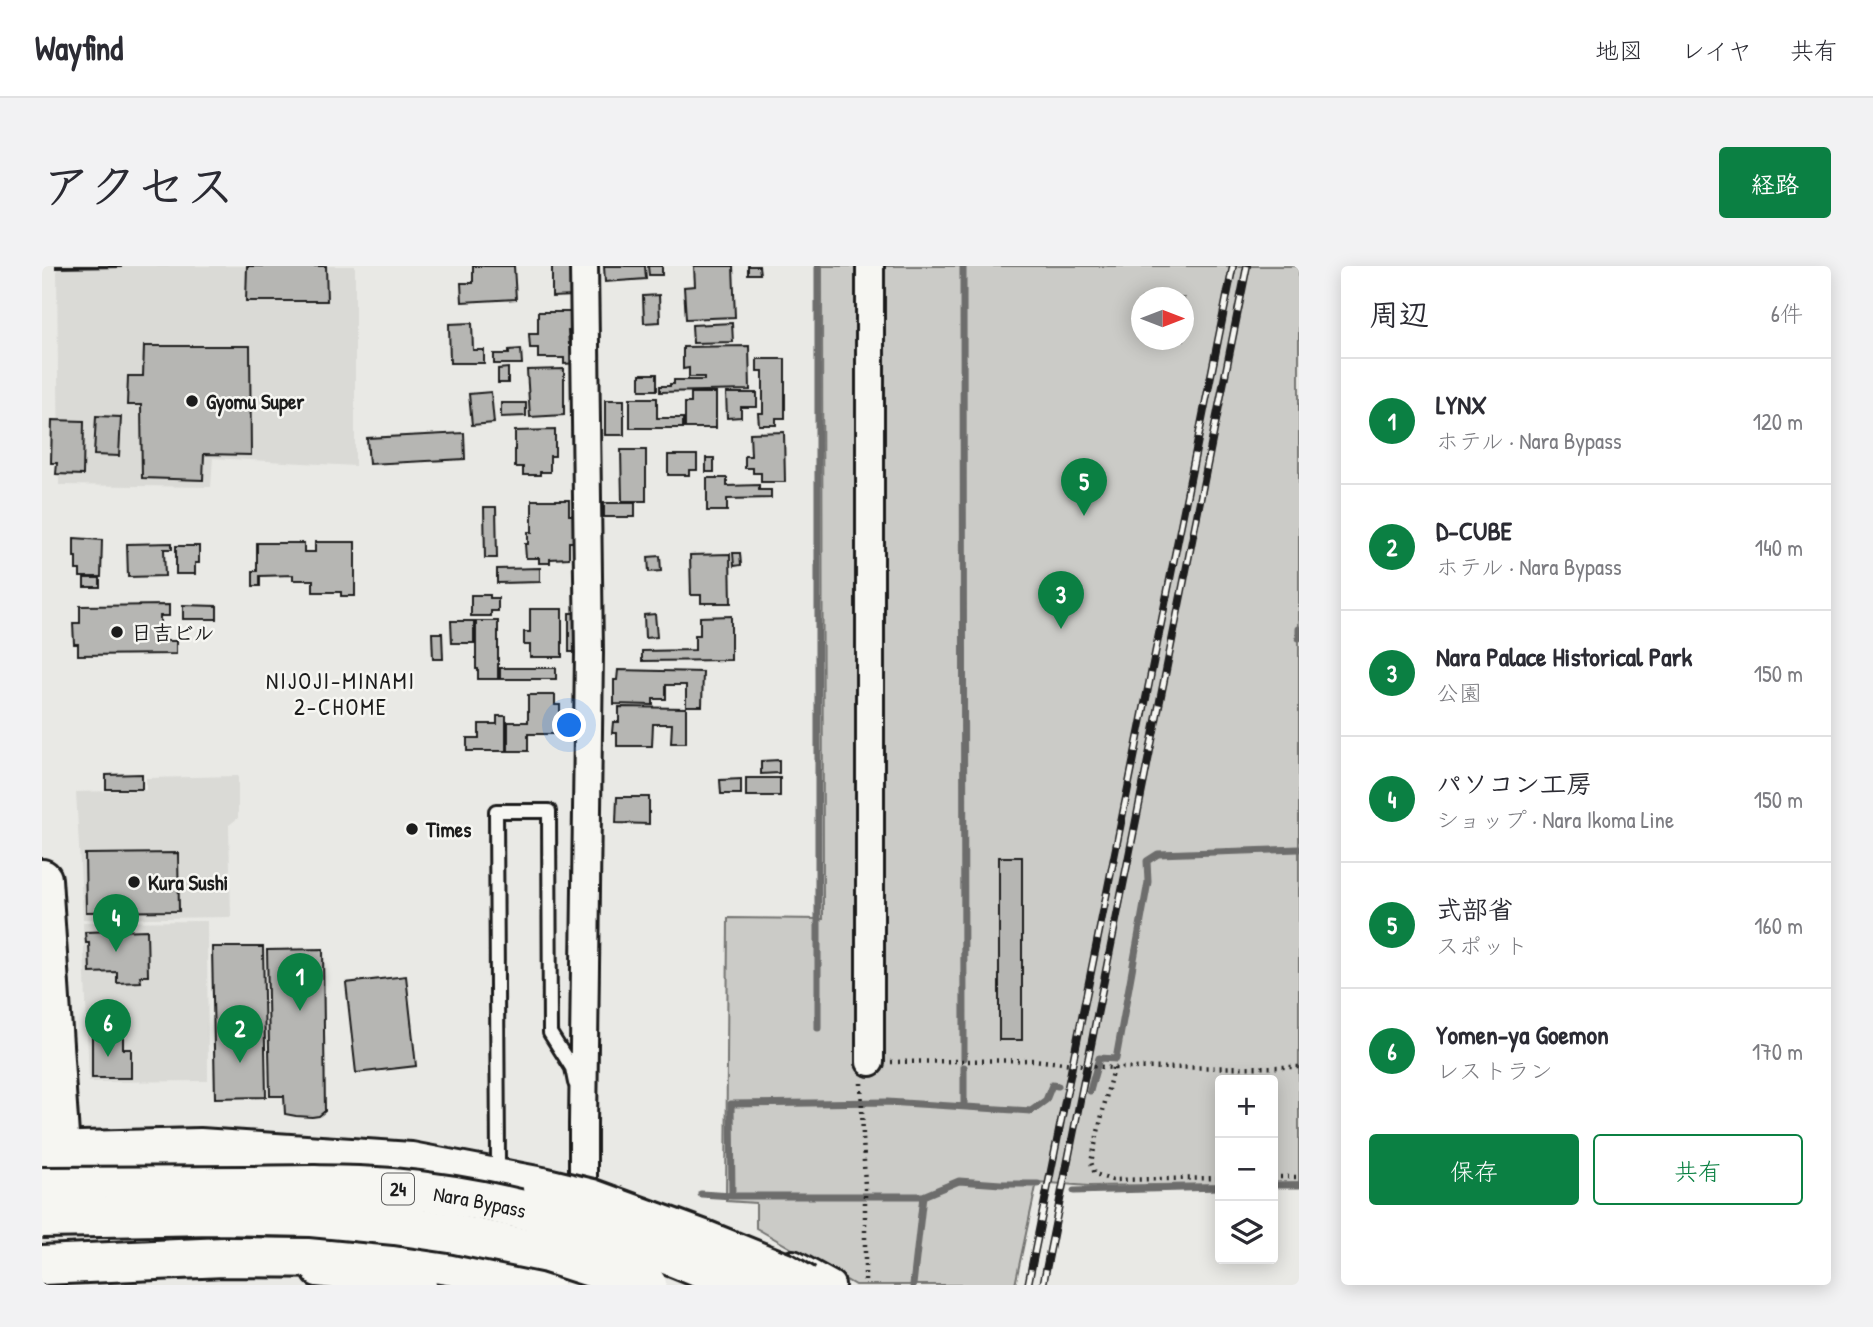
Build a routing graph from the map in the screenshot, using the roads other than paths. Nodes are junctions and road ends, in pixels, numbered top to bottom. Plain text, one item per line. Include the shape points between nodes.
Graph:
1 (584, 266) edge
2 (870, 266) edge
3 (42, 879) edge
4 (870, 1062) road end
5 (583, 1124) junction
6 (200, 1148) junction
7 (51, 1152) edge
8 (498, 1160) junction
9 (583, 1179) junction
10 (42, 1187) edge
11 (42, 1218) edge
12 (224, 1257) junction
13 (55, 1271) edge
14 (423, 1285) edge
15 (545, 1285) edge
16 (577, 1285) edge
17 (647, 1285) edge
18 (738, 1285) edge
19 (805, 1285) edge
20 (831, 1285) edge

1 - 5 street via 589,653
2 - 4 street
3 - 7 main road
5 - 8 lane via 572,1068 550,1033 549,811 496,811
5 - 9 street
6 - 7 main road
6 - 8 street via 254,1139 379,1143
6 - 19 main road, 24, bridge via 411,1162 542,1187 592,1199 692,1236
7 - 13 main road
8 - 9 street
9 - 16 street
9 - 20 street via 751,1242
10 - 18 main road, Nara Bypass / 24, bridge via 323,1185 405,1190 482,1201 624,1238
11 - 17 main road, Nara Bypass / 24, bridge via 216,1215 395,1225 547,1253
12 - 13 main road
12 - 14 street via 255,1266
12 - 15 main road via 429,1262

